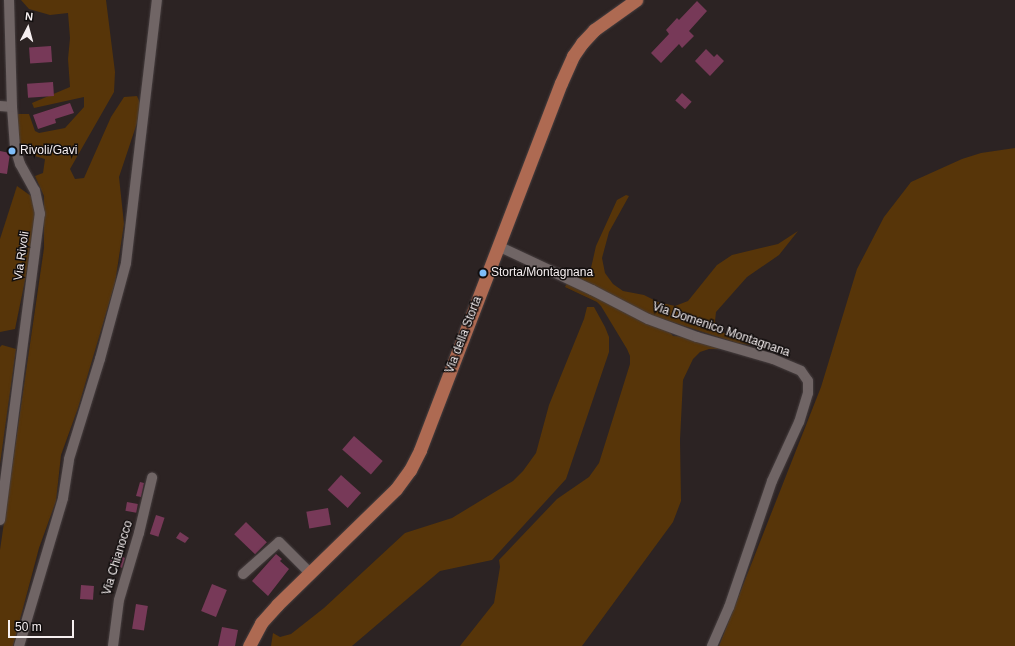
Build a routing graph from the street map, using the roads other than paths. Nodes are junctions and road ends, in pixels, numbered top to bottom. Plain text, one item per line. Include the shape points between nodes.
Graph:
1 (9, 0) edge
2 (157, 0) edge
3 (636, 0) edge
4 (0, 106) edge
5 (12, 107) junction
6 (498, 246) junction
7 (152, 478) dead end
8 (0, 520) edge
9 (310, 573) junction
10 (243, 574) dead end
11 (19, 646) edge
12 (113, 646) edge
13 (249, 646) edge
14 (712, 646) edge

1 - 5 street, Via Rivoli
2 - 11 street via 126,263 69,459 63,498
3 - 6 main road, Via della Storta via 594,30 573,56
4 - 5 street
5 - 8 street, Via Rivoli via 18,157 35,191 40,214
6 - 9 main road, Via della Storta via 410,470 396,489
6 - 14 street, Via Domenico Montagnana via 648,319 697,337 773,359 801,371 808,381 808,393 799,422 772,481 729,607
7 - 12 street, Via Chianocco via 140,533 118,600
9 - 10 street via 279,542
9 - 13 main road, Via della Storta via 261,623

